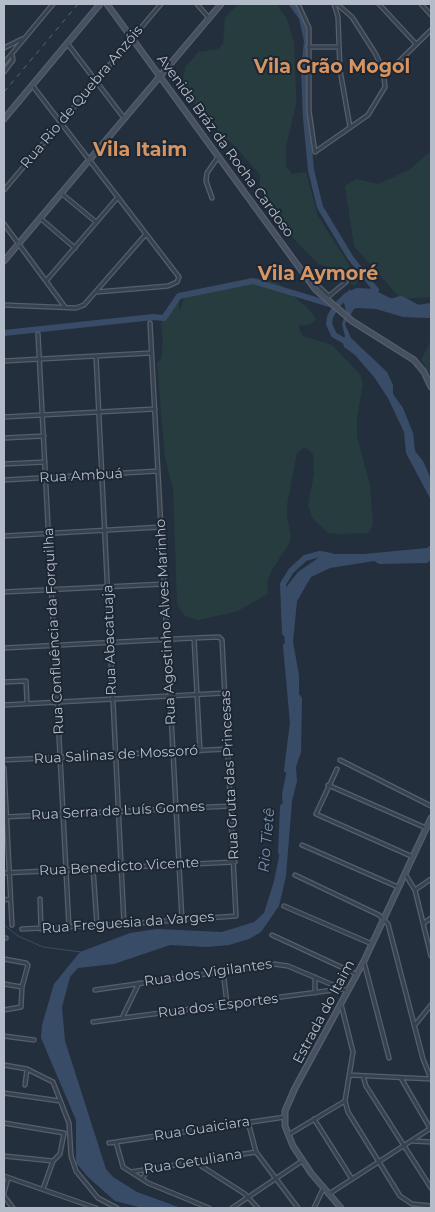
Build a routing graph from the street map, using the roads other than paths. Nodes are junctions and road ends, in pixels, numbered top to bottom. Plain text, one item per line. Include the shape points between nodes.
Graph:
1 (53, 4) edge
2 (100, 4) edge
3 (107, 4) edge
4 (161, 4) edge
5 (197, 4) edge
6 (221, 4) edge
7 (298, 4) edge
8 (335, 4) edge
9 (379, 4) edge
10 (422, 4) edge
11 (341, 7) junction
12 (336, 10) junction
13 (431, 14) edge
14 (208, 18) junction
15 (431, 30) edge
16 (24, 38) junction
17 (132, 38) junction
18 (67, 42) junction
19 (416, 44) junction
20 (308, 46) junction
21 (339, 47) junction
22 (4, 48) edge
23 (12, 53) junction
24 (5, 61) edge
25 (4, 72) edge
26 (160, 76) junction
27 (384, 76) junction
28 (96, 80) junction
29 (32, 85) junction
30 (124, 118) junction
31 (4, 119) edge
32 (61, 122) junction
33 (350, 127) junction
34 (218, 156) junction
35 (89, 159) junction
36 (4, 190) edge
37 (61, 193) junction
38 (118, 197) junction
39 (212, 198) dead end
40 (40, 218) junction
41 (96, 222) junction
42 (4, 224) edge
43 (146, 234) junction
44 (18, 244) junction
45 (75, 248) junction
46 (4, 261) edge
47 (306, 275) junction
48 (46, 281) junction
49 (346, 282) dead end
50 (97, 292) junction
51 (4, 305) edge
52 (65, 307) junction
53 (150, 323) dead end
54 (38, 334) dead end
55 (151, 353) junction
56 (96, 356) junction
57 (39, 359) junction
58 (4, 361) edge
59 (431, 387) edge
60 (154, 409) junction
61 (98, 412) junction
62 (42, 415) junction
63 (4, 417) edge
64 (44, 436) junction
65 (4, 438) edge
66 (45, 462) junction
67 (4, 464) edge
68 (158, 471) junction
69 (102, 474) junction
70 (46, 478) junction
71 (4, 480) edge
72 (161, 527) junction
73 (105, 531) junction
74 (49, 534) junction
75 (4, 536) edge
76 (164, 584) junction
77 (108, 586) junction
78 (52, 590) junction
79 (4, 592) edge
80 (194, 638) junction
81 (167, 640) junction
82 (111, 643) junction
83 (55, 646) junction
84 (4, 648) edge
85 (4, 682) edge
86 (225, 693) junction
87 (197, 694) junction
88 (170, 696) junction
89 (112, 699) junction
90 (58, 702) junction
91 (27, 704) junction
92 (4, 705) edge
93 (228, 749) junction
94 (200, 751) junction
95 (172, 752) junction
96 (116, 755) junction
97 (60, 758) junction
98 (4, 760) edge
99 (340, 760) dead end
100 (4, 768) edge
101 (337, 770) dead end
102 (4, 780) edge
103 (328, 785) junction
104 (232, 806) junction
105 (431, 806) edge
106 (175, 808) junction
107 (120, 811) junction
108 (62, 814) junction
109 (5, 817) edge
110 (431, 818) edge
111 (426, 828) junction
112 (302, 845) dead end
113 (412, 857) junction
114 (235, 862) junction
115 (178, 864) junction
116 (121, 866) junction
117 (93, 868) junction
118 (65, 869) junction
119 (4, 873) edge
120 (9, 873) junction
121 (405, 874) junction
122 (295, 875) dead end
123 (431, 879) edge
124 (398, 887) junction
125 (415, 890) junction
126 (40, 899) dead end
127 (4, 900) edge
128 (10, 900) junction
129 (284, 906) dead end
130 (236, 915) joint
131 (431, 918) edge
132 (384, 919) junction
133 (182, 920) junction
134 (424, 923) junction
135 (124, 924) junction
136 (12, 925) dead end
137 (97, 926) junction
138 (69, 928) junction
139 (22, 929) dead end
140 (41, 930) junction
141 (272, 935) dead end
142 (372, 944) junction
143 (431, 956) edge
144 (4, 959) edge
145 (364, 961) junction
146 (223, 970) junction
147 (356, 974) junction
148 (315, 977) junction
149 (140, 983) junction
150 (4, 984) edge
151 (22, 987) junction
152 (94, 990) dead end
153 (345, 990) junction
154 (314, 993) junction
155 (227, 1004) junction
156 (341, 1004) junction
157 (431, 1005) edge
158 (4, 1010) edge
159 (121, 1018) junction
160 (93, 1022) dead end
161 (415, 1026) junction
162 (4, 1036) edge
163 (34, 1040) dead end
164 (389, 1058) dead end
165 (4, 1065) edge
166 (27, 1069) junction
167 (350, 1075) junction
168 (363, 1076) junction
169 (400, 1078) junction
170 (431, 1079) edge
171 (25, 1084) dead end
172 (4, 1092) edge
173 (60, 1101) junction
174 (345, 1101) junction
175 (284, 1117) junction
176 (314, 1119) junction
177 (248, 1122) junction
178 (4, 1123) edge
179 (431, 1128) edge
180 (288, 1135) junction
181 (411, 1141) junction
182 (118, 1142) junction
183 (431, 1142) edge
184 (109, 1143) dead end
185 (404, 1145) junction
186 (256, 1152) junction
187 (4, 1156) edge
188 (208, 1160) junction
189 (53, 1161) junction
190 (302, 1161) junction
191 (194, 1162) junction
192 (378, 1162) junction
193 (205, 1168) junction
194 (148, 1169) junction
195 (131, 1172) junction
196 (6, 1177) edge
197 (352, 1178) junction
198 (142, 1179) junction
199 (275, 1179) junction
200 (431, 1188) edge
201 (43, 1189) junction
202 (323, 1189) junction
203 (4, 1194) edge
204 (328, 1195) junction
205 (249, 1197) junction
206 (84, 1206) edge
207 (431, 1206) edge
208 (424, 1207) edge
209 (12, 1208) edge
210 (96, 1208) edge
211 (117, 1208) edge
212 (209, 1208) edge
213 (232, 1208) edge
214 (258, 1208) edge
215 (298, 1208) edge
216 (314, 1208) edge
217 (341, 1208) edge

1 - 16 street
2 - 18 street
3 - 17 street, Avenida Bráz da Rocha Cardoso
4 - 17 street, Rua Rio de Quebra Anzóis
5 - 14 street
6 - 14 street
7 - 20 street via 307,21
8 - 11 street
8 - 12 street
9 - 19 street
10 - 13 street
11 - 12 street
11 - 27 street via 352,17 371,46 382,65
12 - 21 street
14 - 26 street
15 - 19 street
16 - 22 street
16 - 23 street
17 - 26 street, Avenida Bráz da Rocha Cardoso
17 - 28 street, Rua Rio de Quebra Anzóis
18 - 28 street
18 - 29 street
19 - 27 street
20 - 21 street
20 - 33 street via 309,111 315,152
21 - 33 street
23 - 24 street
23 - 25 street via 13,60
26 - 30 street
26 - 34 street, Avenida Bráz da Rocha Cardoso
27 - 33 street via 384,90 370,113
28 - 30 street
28 - 32 street, Rua Rio de Quebra Anzóis
29 - 31 street
29 - 32 street
30 - 35 street
32 - 35 street
32 - 36 street, Rua Rio de Quebra Anzóis
34 - 39 street via 207,173 206,181
34 - 47 street, Avenida Bráz da Rocha Cardoso
35 - 37 street
35 - 38 street
37 - 40 street
37 - 41 street
38 - 41 street
38 - 43 street
40 - 44 street
40 - 45 street
41 - 45 street
42 - 44 street
43 - 50 street
43 - 50 street via 179,279 168,286
44 - 46 street
44 - 48 street
45 - 48 street
47 - 49 street via 329,296
47 - 59 street, Avenida Bráz da Rocha Cardoso via 327,301 352,321 414,360
48 - 52 street
50 - 52 street via 84,306
51 - 52 street
53 - 55 street, Rua Agostinho Alves Marinho
54 - 57 street, Rua Confluência da Forquilha
55 - 56 street
55 - 60 street, Rua Agostinho Alves Marinho
56 - 57 street
56 - 61 street, Rua Abacatuaja
57 - 58 street
57 - 62 street, Rua Confluência da Forquilha
60 - 61 street
60 - 68 street, Rua Agostinho Alves Marinho
61 - 62 street
61 - 69 street, Rua Abacatuaja
62 - 63 street
62 - 64 street, Rua Confluência da Forquilha
64 - 65 street
64 - 66 street, Rua Confluência da Forquilha
66 - 67 street
66 - 70 street, Rua Confluência da Forquilha
68 - 69 street, Rua Ambuá
68 - 72 street, Rua Agostinho Alves Marinho
69 - 70 street, Rua Ambuá
69 - 73 street, Rua Abacatuaja
70 - 71 street, Rua Ambuá
70 - 74 street, Rua Confluência da Forquilha
72 - 73 street
72 - 76 street, Rua Agostinho Alves Marinho
73 - 74 street
73 - 77 street, Rua Abacatuaja
74 - 75 street
74 - 78 street, Rua Confluência da Forquilha
76 - 77 street
76 - 81 street, Rua Agostinho Alves Marinho
77 - 78 street
77 - 82 street, Rua Abacatuaja
78 - 79 street
78 - 83 street, Rua Confluência da Forquilha
80 - 81 street
80 - 86 street, Rua Gruta das Princesas via 219,637 222,640
80 - 87 street
81 - 82 street
81 - 88 street, Rua Agostinho Alves Marinho
82 - 83 street
82 - 89 street, Rua Abacatuaja
83 - 84 street
83 - 90 street, Rua Confluência da Forquilha
85 - 91 street via 26,681
86 - 87 street
86 - 93 street, Rua Gruta das Princesas
87 - 88 street
87 - 94 street
88 - 89 street
88 - 95 street, Rua Agostinho Alves Marinho
89 - 90 street
89 - 96 street, Rua Abacatuaja
90 - 91 street
90 - 97 street, Rua Confluência da Forquilha
91 - 92 street
93 - 94 street, Rua Salinas de Mossoró
93 - 104 street, Rua Gruta das Princesas
94 - 95 street, Rua Salinas de Mossoró
95 - 96 street, Rua Salinas de Mossoró
95 - 106 street, Rua Agostinho Alves Marinho
96 - 97 street, Rua Salinas de Mossoró
96 - 107 street, Rua Abacatuaja
97 - 98 street, Rua Salinas de Mossoró
97 - 108 street, Rua Confluência da Forquilha
99 - 105 street
100 - 102 street
101 - 103 street
102 - 109 street
103 - 111 street
103 - 113 street via 315,814
104 - 106 street, Rua Serra de Luís Gomes
104 - 114 street, Rua Gruta das Princesas
106 - 107 street, Rua Serra de Luís Gomes
106 - 115 street, Rua Agostinho Alves Marinho
107 - 108 street, Rua Serra de Luís Gomes
107 - 116 street, Rua Abacatuaja
108 - 109 street, Rua Serra de Luís Gomes
108 - 118 street, Rua Confluência da Forquilha
109 - 120 street
110 - 111 street, Estrada do Itaim
111 - 113 street, Estrada do Itaim
112 - 124 street
113 - 121 street, Estrada do Itaim
114 - 115 street, Rua Benedicto Vicente
114 - 130 street, Rua Gruta das Princesas
115 - 116 street, Rua Benedicto Vicente
115 - 133 street, Rua Agostinho Alves Marinho
116 - 117 street, Rua Benedicto Vicente
116 - 135 street, Rua Abacatuaja
117 - 118 street, Rua Benedicto Vicente
117 - 137 street
118 - 120 street, Rua Benedicto Vicente
118 - 138 street, Rua Confluência da Forquilha
119 - 120 street, Rua Benedicto Vicente
120 - 128 street
121 - 124 street, Estrada do Itaim
121 - 125 street
122 - 132 street
123 - 125 street
124 - 132 street, Estrada do Itaim
125 - 134 street
126 - 140 street
127 - 128 street
128 - 136 street
129 - 142 street
130 - 133 street, Rua Freguesia da Varges
131 - 134 street
132 - 142 street, Estrada do Itaim
132 - 161 street
133 - 135 street, Rua Freguesia da Varges
134 - 143 street
135 - 137 street, Rua Freguesia da Varges
137 - 138 street, Rua Freguesia da Varges
138 - 140 street, Rua Freguesia da Varges
139 - 140 street, Rua Freguesia da Varges
141 - 147 street
142 - 145 street, Estrada do Itaim
144 - 151 street via 28,964
145 - 147 street, Estrada do Itaim
145 - 164 street
146 - 148 street, Rua dos Vigilantes via 280,964
146 - 149 street, Rua dos Vigilantes
146 - 155 street
147 - 153 street, Estrada do Itaim
148 - 153 street, Rua dos Vigilantes
148 - 154 street
149 - 152 street, Rua dos Vigilantes
149 - 159 street
150 - 151 street
151 - 158 street via 20,1008
153 - 154 street, Rua dos Esportes
153 - 156 street, Estrada do Itaim
154 - 155 street, Rua dos Esportes
155 - 159 street, Rua dos Esportes
156 - 167 street via 353,1052
156 - 175 street, Estrada do Itaim via 295,1088
157 - 161 street
159 - 160 street, Rua dos Esportes
161 - 170 street
162 - 163 street
165 - 166 street
166 - 171 street
166 - 173 street via 53,1082
167 - 168 street
167 - 174 street
168 - 169 street
168 - 185 street via 366,1086
169 - 170 street
169 - 179 street
172 - 173 street
173 - 211 street via 69,1123 71,1156 76,1171 94,1194
174 - 176 street
174 - 192 street via 354,1125
175 - 177 street, Rua Guaiciara
175 - 180 street
176 - 180 street
176 - 197 street
177 - 182 street, Rua Guaiciara
177 - 186 street
178 - 189 street via 64,1133 60,1154
179 - 181 street
180 - 190 street
181 - 183 street
181 - 185 street
182 - 184 street, Rua Guaiciara
182 - 195 street via 124,1167
185 - 192 street
185 - 200 street
186 - 188 street, Rua Getuliana
186 - 199 street
187 - 189 street
188 - 191 street, Rua Getuliana
188 - 193 street
189 - 201 street
190 - 199 street
190 - 202 street
191 - 193 street
191 - 194 street, Rua Getuliana
192 - 197 street
192 - 208 street via 404,1199
193 - 205 street
194 - 195 street, Rua Getuliana
194 - 198 street
195 - 198 street
196 - 201 street
196 - 203 street
197 - 204 street
198 - 212 street
199 - 205 street
199 - 215 street
201 - 206 street
202 - 204 street
202 - 216 street
203 - 209 street
204 - 217 street
205 - 213 street
205 - 214 street
206 - 210 street
207 - 208 street

